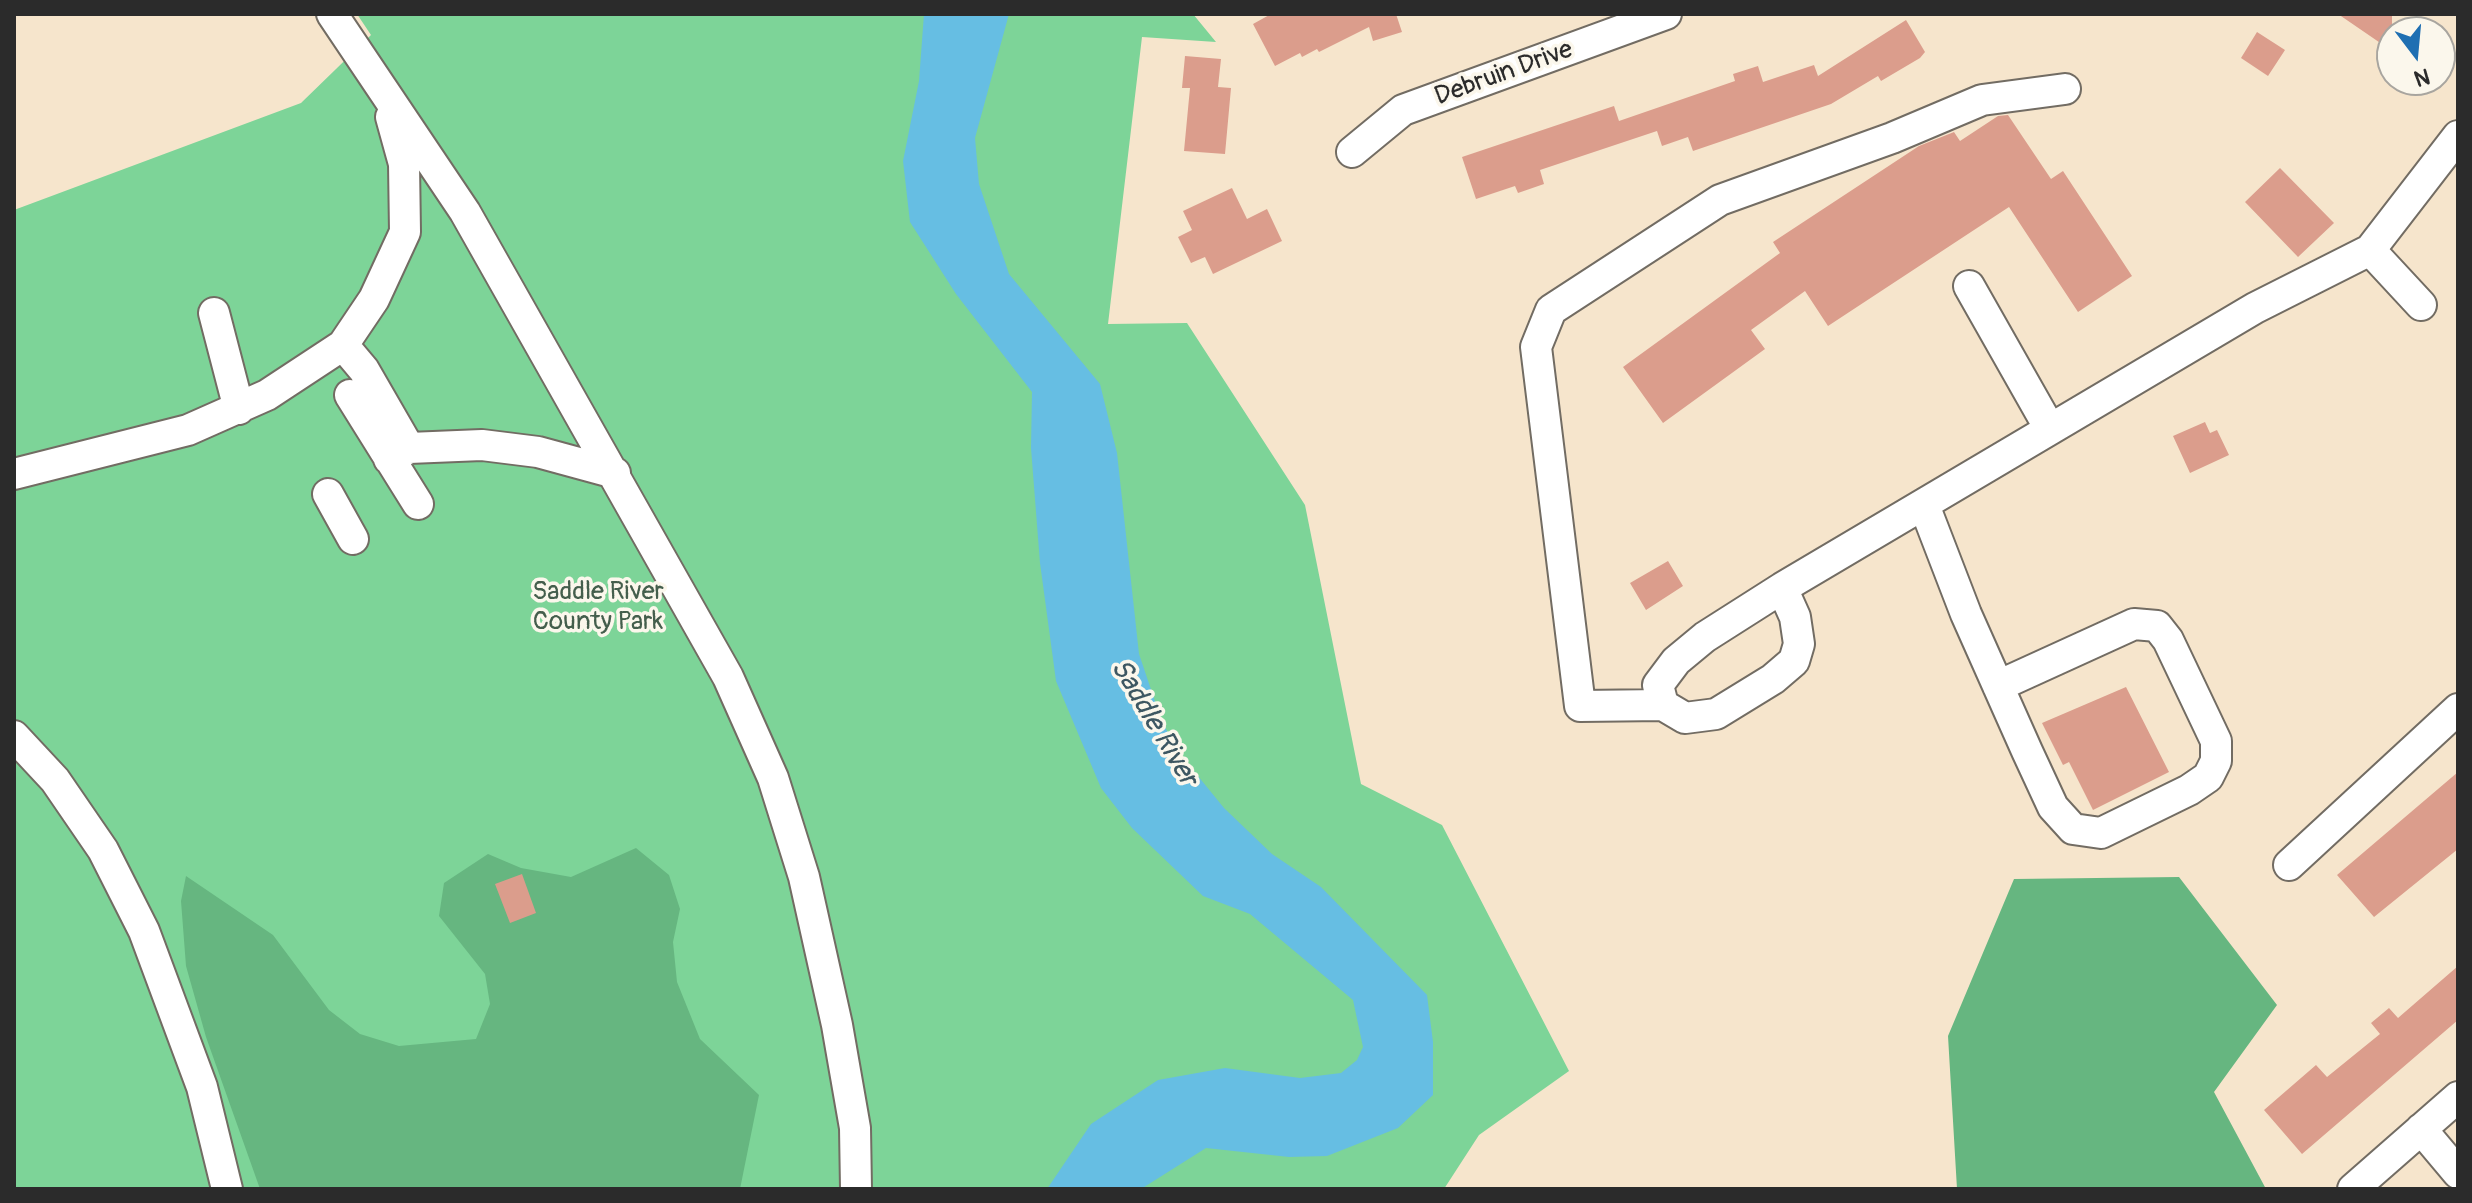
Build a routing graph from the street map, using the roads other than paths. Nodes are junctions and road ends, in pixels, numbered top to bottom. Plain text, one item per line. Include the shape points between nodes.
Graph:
1 (332, 14) edge
2 (1666, 14) edge
3 (2065, 89) dead end
4 (386, 96) junction
5 (2458, 136) edge
6 (1352, 152) dead end
7 (2370, 250) junction
8 (1969, 286) dead end
9 (2421, 305) dead end
10 (214, 313) dead end
11 (343, 345) junction
12 (350, 395) dead end
13 (239, 409) junction
14 (2050, 429) junction
15 (399, 453) junction
16 (615, 473) junction
17 (14, 474) edge
18 (328, 494) dead end
19 (418, 504) dead end
20 (1924, 505) junction
21 (353, 539) dead end
22 (1782, 588) junction
23 (1998, 686) junction
24 (1663, 705) junction
25 (2458, 709) edge
26 (14, 736) edge
27 (2289, 865) dead end
28 (2458, 1097) edge
29 (2421, 1129) junction
30 (2458, 1173) edge
31 (227, 1189) edge
32 (856, 1189) edge
33 (2353, 1189) edge

1 - 4 street
2 - 6 street, Debruin Drive via 1403,110
3 - 24 street via 1982,100 1720,200 1551,310 1536,347 1580,706
4 - 11 street via 404,164 405,232 374,299
4 - 16 street via 465,212
5 - 7 street
7 - 9 street
7 - 14 street via 2243,306
8 - 14 street
10 - 13 street
11 - 13 street
11 - 15 street via 364,370
12 - 15 street
13 - 17 street via 188,430
14 - 20 street
15 - 16 street via 482,445 538,452
15 - 19 street
16 - 32 street via 728,677 773,778 804,877 837,1025 855,1128
18 - 21 street
20 - 22 street
20 - 23 street
22 - 24 street via 1676,661 1658,685
22 - 24 street via 1795,617 1799,644 1794,661 1716,714 1685,718
23 - 23 street via 2053,807 2073,829 2101,833 2189,790 2208,777 2216,761 2216,741 2157,626 2134,624
25 - 27 street
26 - 31 street via 55,780 103,850 144,931 202,1087
28 - 29 street
29 - 30 street
29 - 33 street

